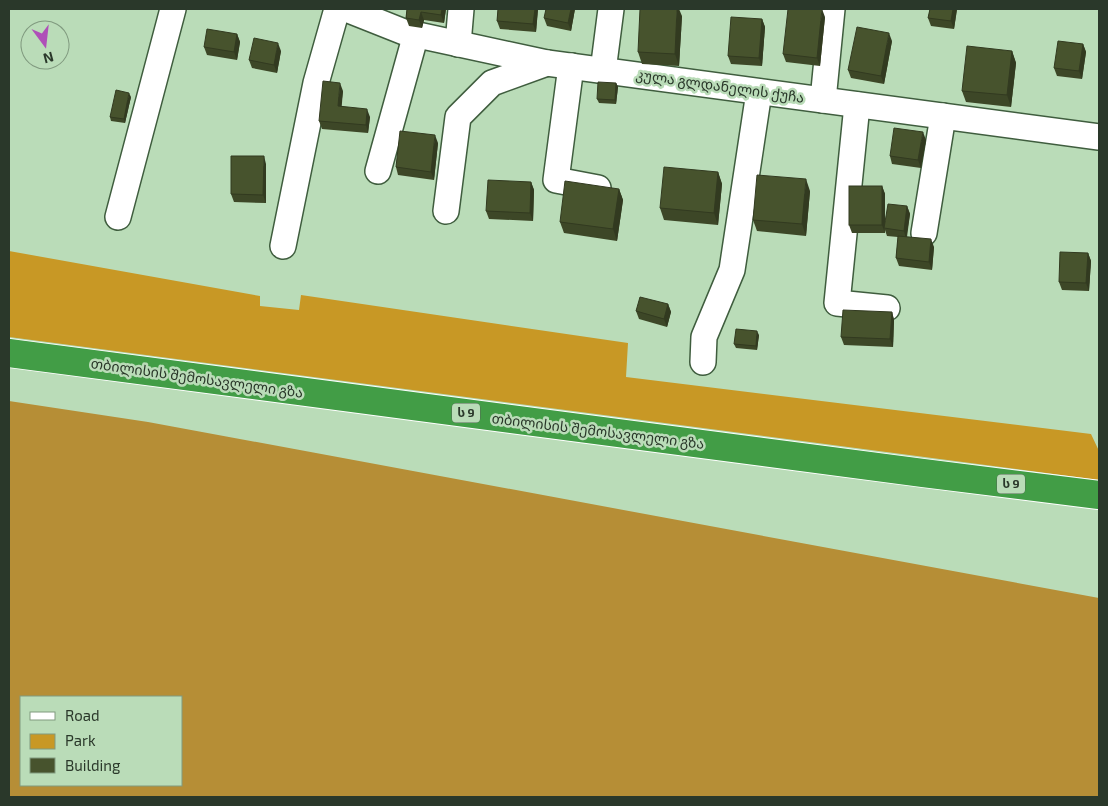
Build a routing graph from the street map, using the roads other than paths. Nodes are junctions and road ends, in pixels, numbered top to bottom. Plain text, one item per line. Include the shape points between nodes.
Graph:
1 (173, 9) edge
2 (337, 9) edge
3 (346, 9) edge
4 (461, 9) edge
5 (611, 9) edge
6 (832, 9) edge
7 (416, 34) junction
8 (458, 44) junction
9 (547, 63) junction
10 (571, 66) junction
11 (603, 71) junction
12 (759, 92) junction
13 (822, 100) junction
14 (857, 105) junction
15 (942, 116) junction
16 (1099, 137) edge
17 (378, 171) dead end
18 (603, 189) edge
19 (446, 211) dead end
20 (118, 217) dead end
21 (924, 233) dead end
22 (283, 246) dead end
23 (888, 308) dead end
24 (9, 353) edge
25 (703, 362) dead end
26 (1099, 494) edge

1 - 20 street
2 - 22 street via 316,83
3 - 7 street, კულა გლდანელის ქუჩა
4 - 8 street
5 - 11 street
6 - 13 street
7 - 8 street, კულა გლდანელის ქუჩა
7 - 17 street
8 - 9 street, კულა გლდანელის ქუჩა
9 - 10 street, კულა გლდანელის ქუჩა
9 - 19 street via 492,83 458,117
10 - 11 street, კულა გლდანელის ქუჩა
10 - 18 street via 556,180
11 - 12 street, კულა გლდანელის ქუჩა
12 - 13 street, კულა გლდანელის ქუჩა
12 - 25 street via 732,270 704,337
13 - 14 street, კულა გლდანელის ქუჩა
14 - 15 street, კულა გლდანელის ქუჩა
14 - 23 street via 837,304
15 - 16 street, კულა გლდანელის ქუჩა
15 - 21 street
24 - 26 highway, თბილისის შემოსავლელი გზა / ს 9

